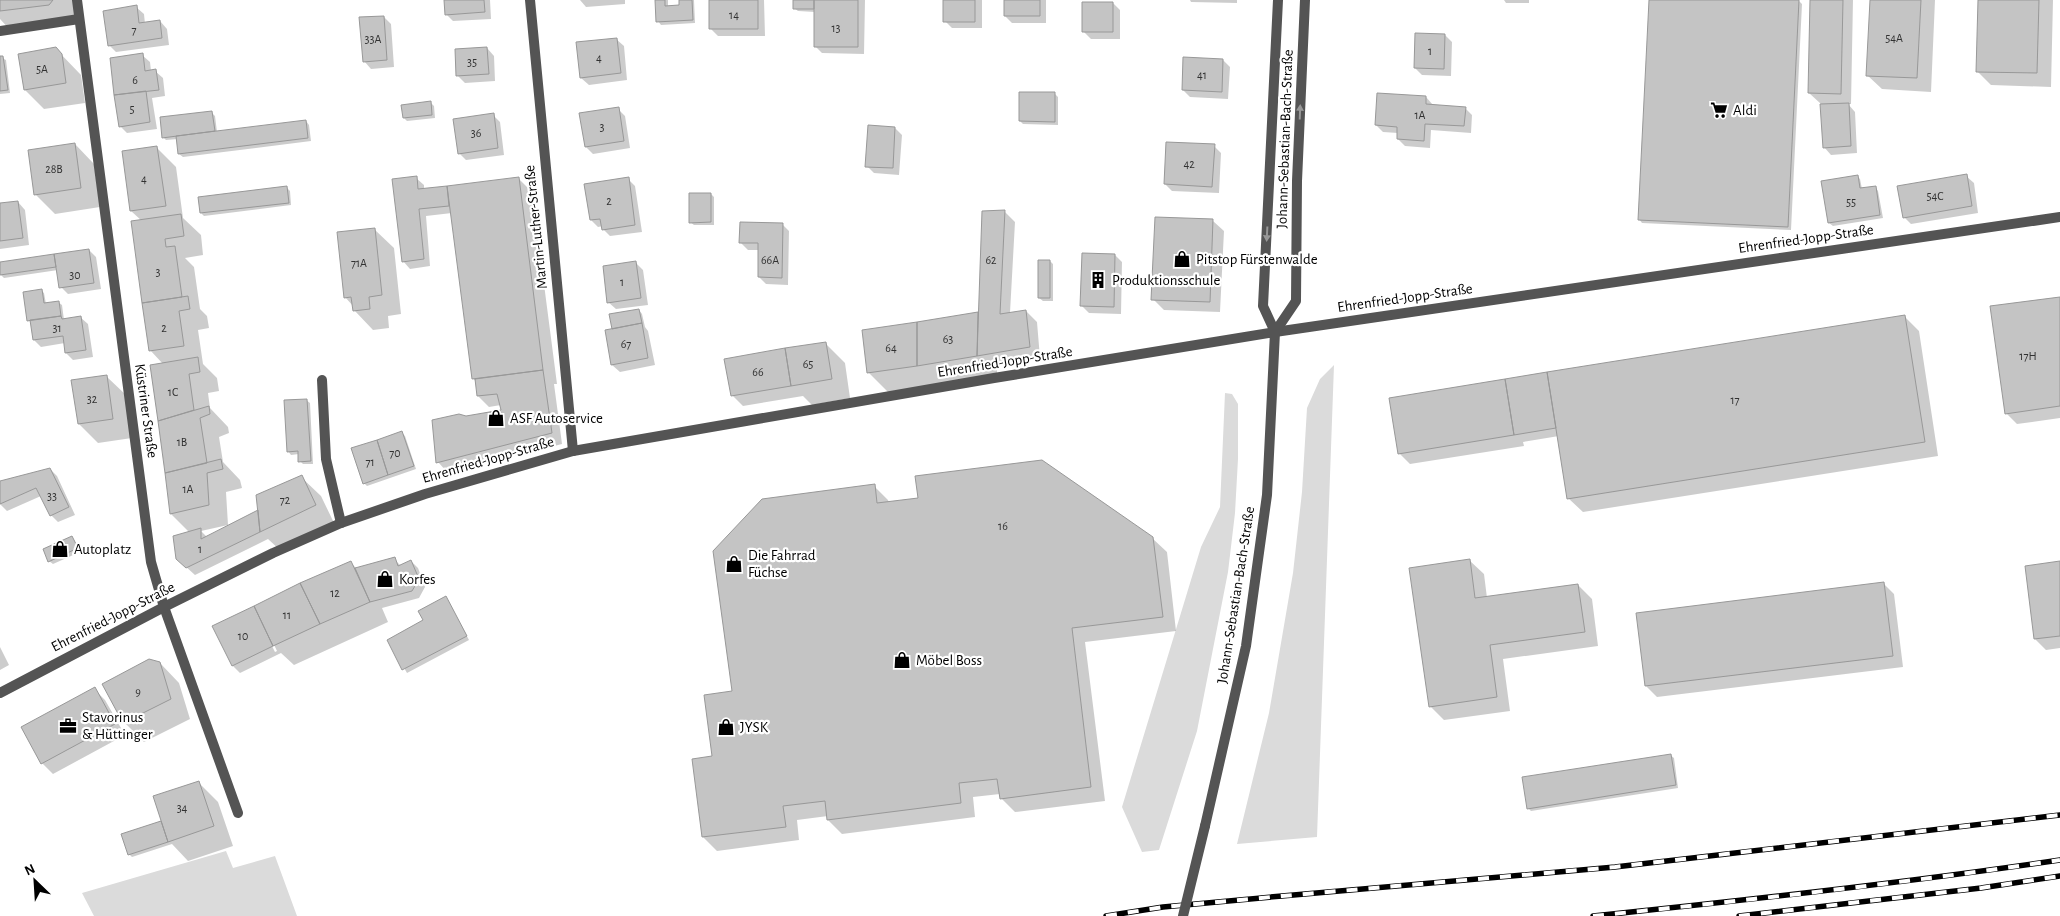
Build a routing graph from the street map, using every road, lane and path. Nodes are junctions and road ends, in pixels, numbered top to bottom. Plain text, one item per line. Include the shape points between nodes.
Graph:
1 (77, 0) edge
2 (530, 0) edge
3 (1278, 0) edge
4 (1305, 0) edge
5 (79, 18) junction
6 (0, 31) edge
7 (2060, 217) edge
8 (1276, 332) junction
9 (322, 380) dead end
10 (573, 451) junction
11 (341, 523) junction
12 (164, 607) junction
13 (0, 693) edge
14 (238, 813) dead end
15 (1183, 916) edge

1 - 5 street, Küstriner Straße
2 - 10 street, Martin-Luther-Straße
3 -> 8 street, Johann-Sebastian-Bach-Straße via 1263,306
8 -> 4 street, Johann-Sebastian-Bach-Straße via 1296,301
5 - 6 street
5 - 12 street, Küstriner Straße via 151,562
7 - 8 street, Ehrenfried-Jopp-Straße
8 - 10 street, Ehrenfried-Jopp-Straße
8 - 15 street, Johann-Sebastian-Bach-Straße, bridge via 1267,494 1248,636
9 - 11 street via 326,459
10 - 11 street, Ehrenfried-Jopp-Straße via 425,494
11 - 12 street, Ehrenfried-Jopp-Straße
12 - 13 street, Ehrenfried-Jopp-Straße
12 - 14 street, Küstriner Straße

